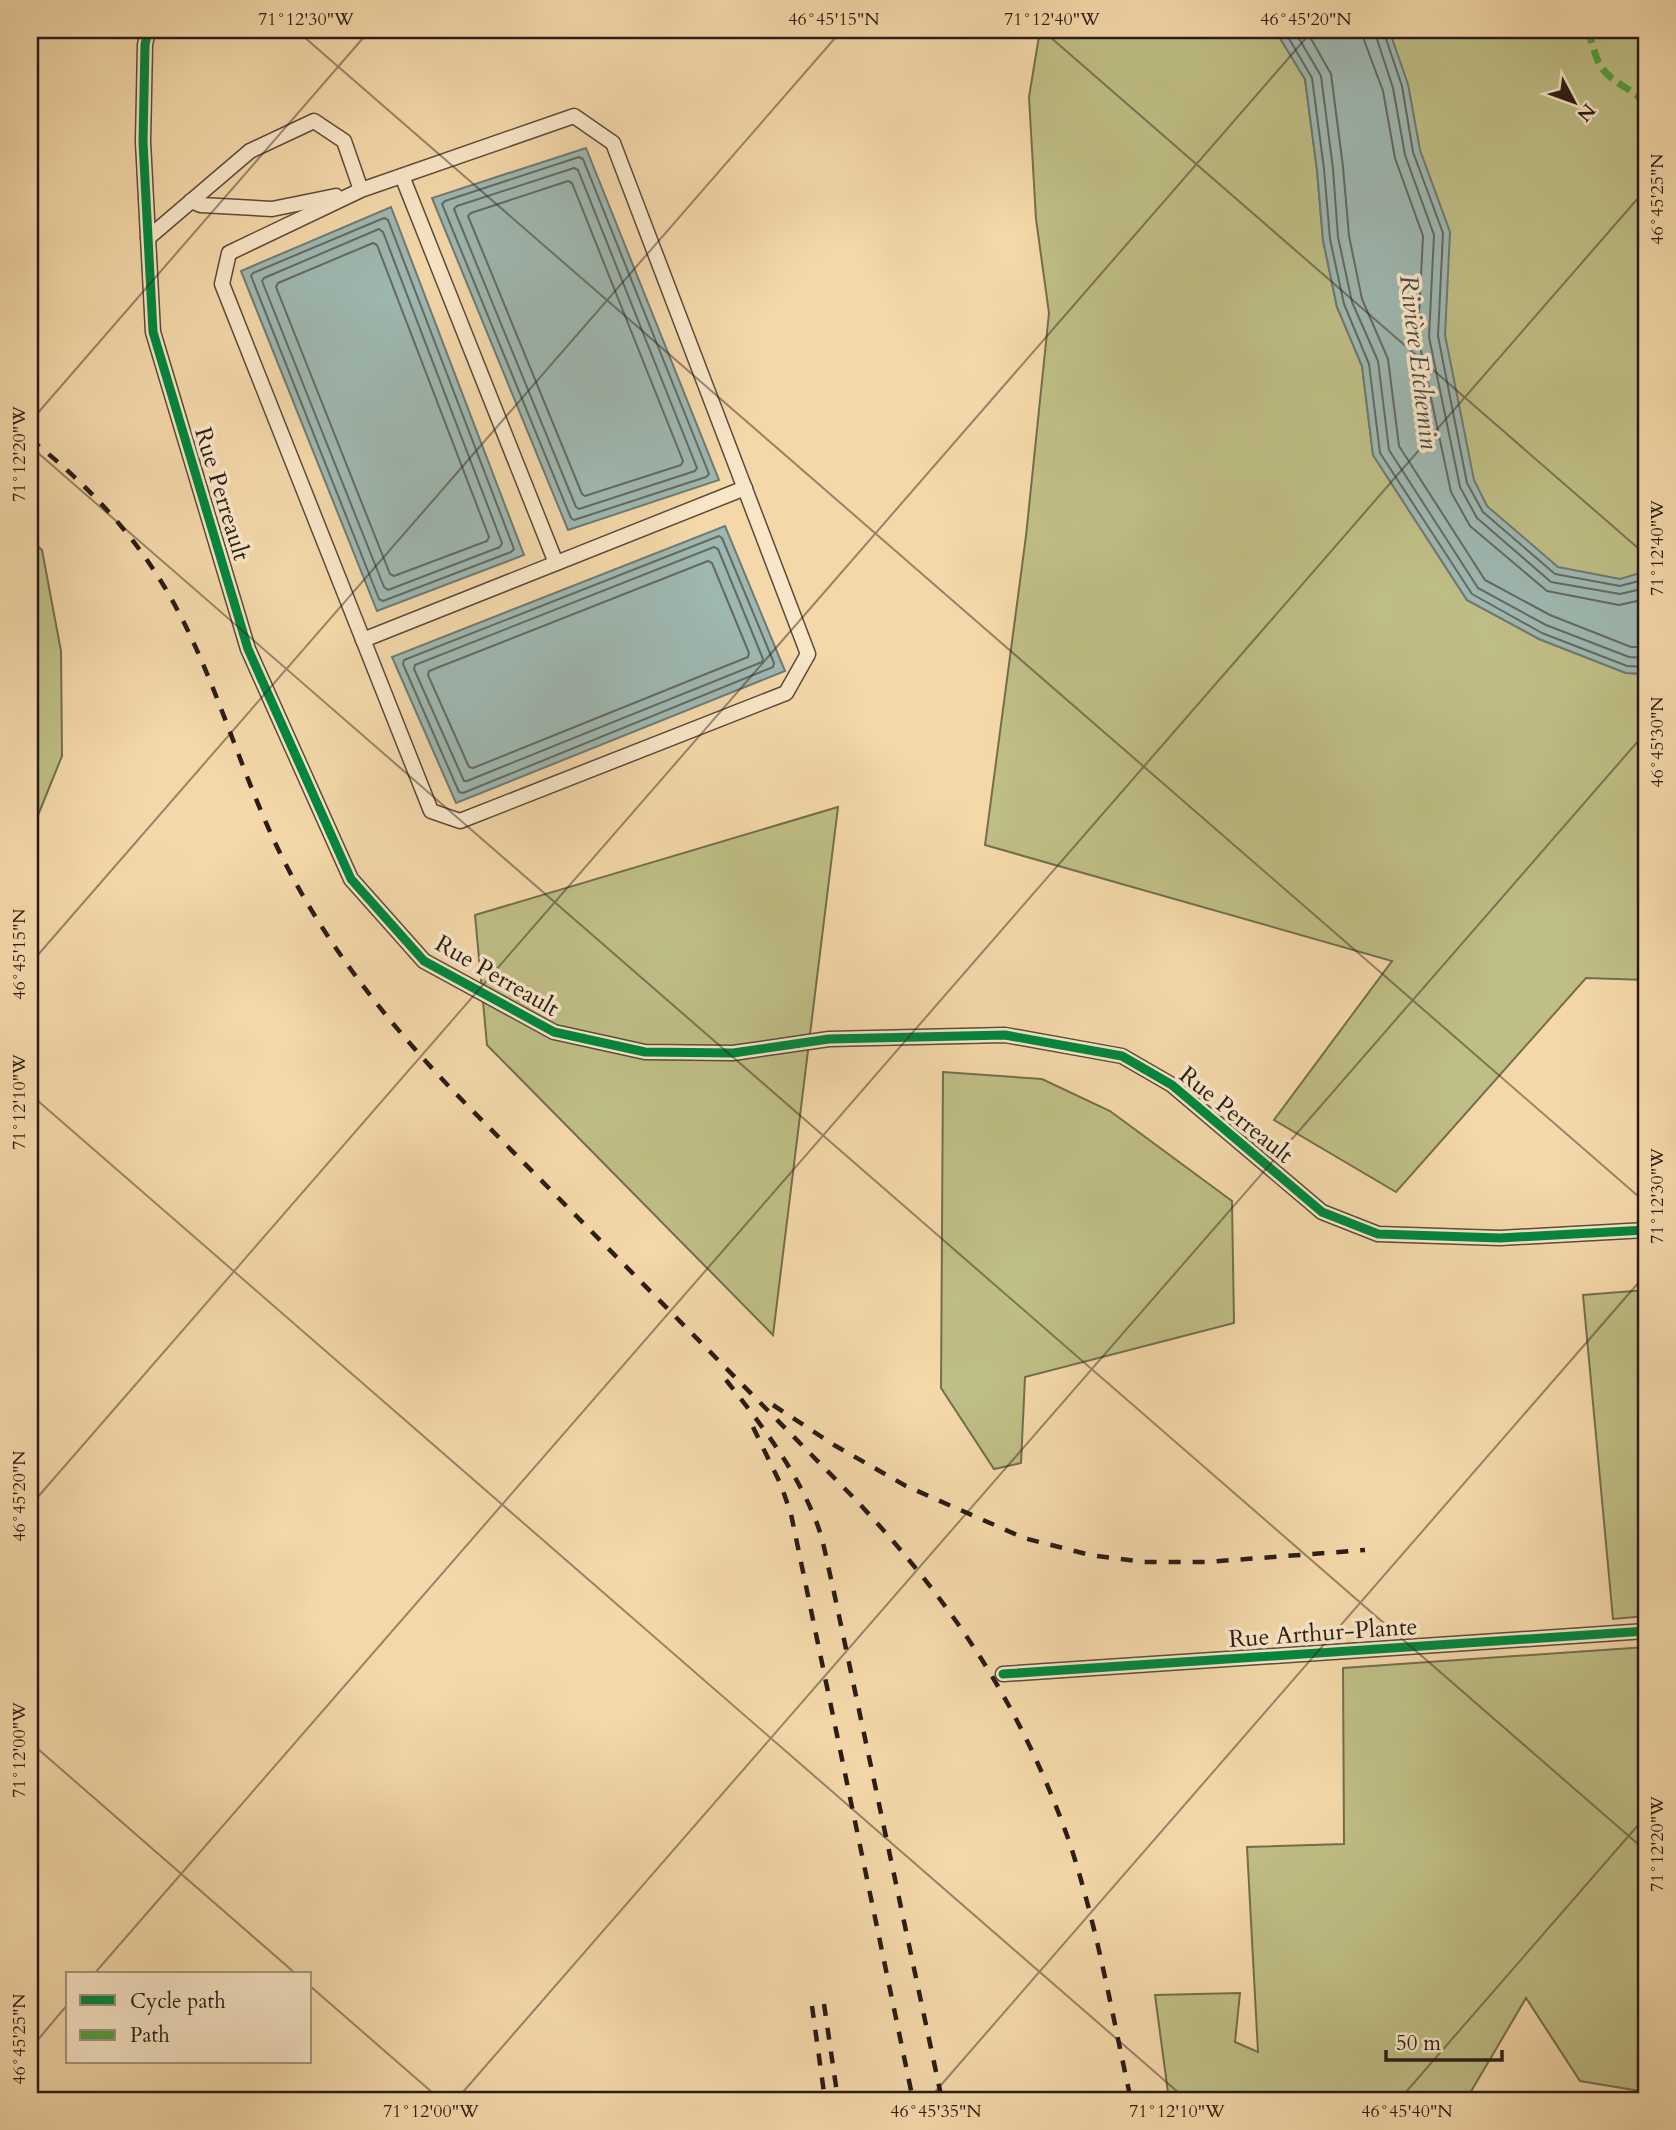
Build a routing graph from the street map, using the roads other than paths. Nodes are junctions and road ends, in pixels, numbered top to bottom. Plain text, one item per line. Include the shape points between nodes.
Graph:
1 (148, 30) edge
2 (402, 176) junction
3 (361, 190) junction
4 (191, 201) junction
5 (148, 237) junction
6 (744, 488) junction
7 (556, 563) junction
8 (363, 640) junction
9 (1646, 1230) edge
10 (1646, 1630) edge
11 (1003, 1674) dead end

1 - 5 street, Rue Perreault via 143,142
2 - 3 street
2 - 6 street via 574,116 613,143
2 - 7 street
3 - 4 street via 272,209
3 - 4 street via 344,141 314,121 250,151
3 - 8 street via 229,253 222,285
4 - 5 street
5 - 9 street, Rue Perreault via 153,332 248,649 351,880 424,961 554,1032 645,1052 733,1053 829,1039 1005,1035 1122,1056 1172,1086 1322,1212 1378,1234 1500,1238
6 - 7 street
6 - 8 street via 808,654 786,693 460,821 431,811
7 - 8 street
10 - 11 street, Rue Arthur-Plante

